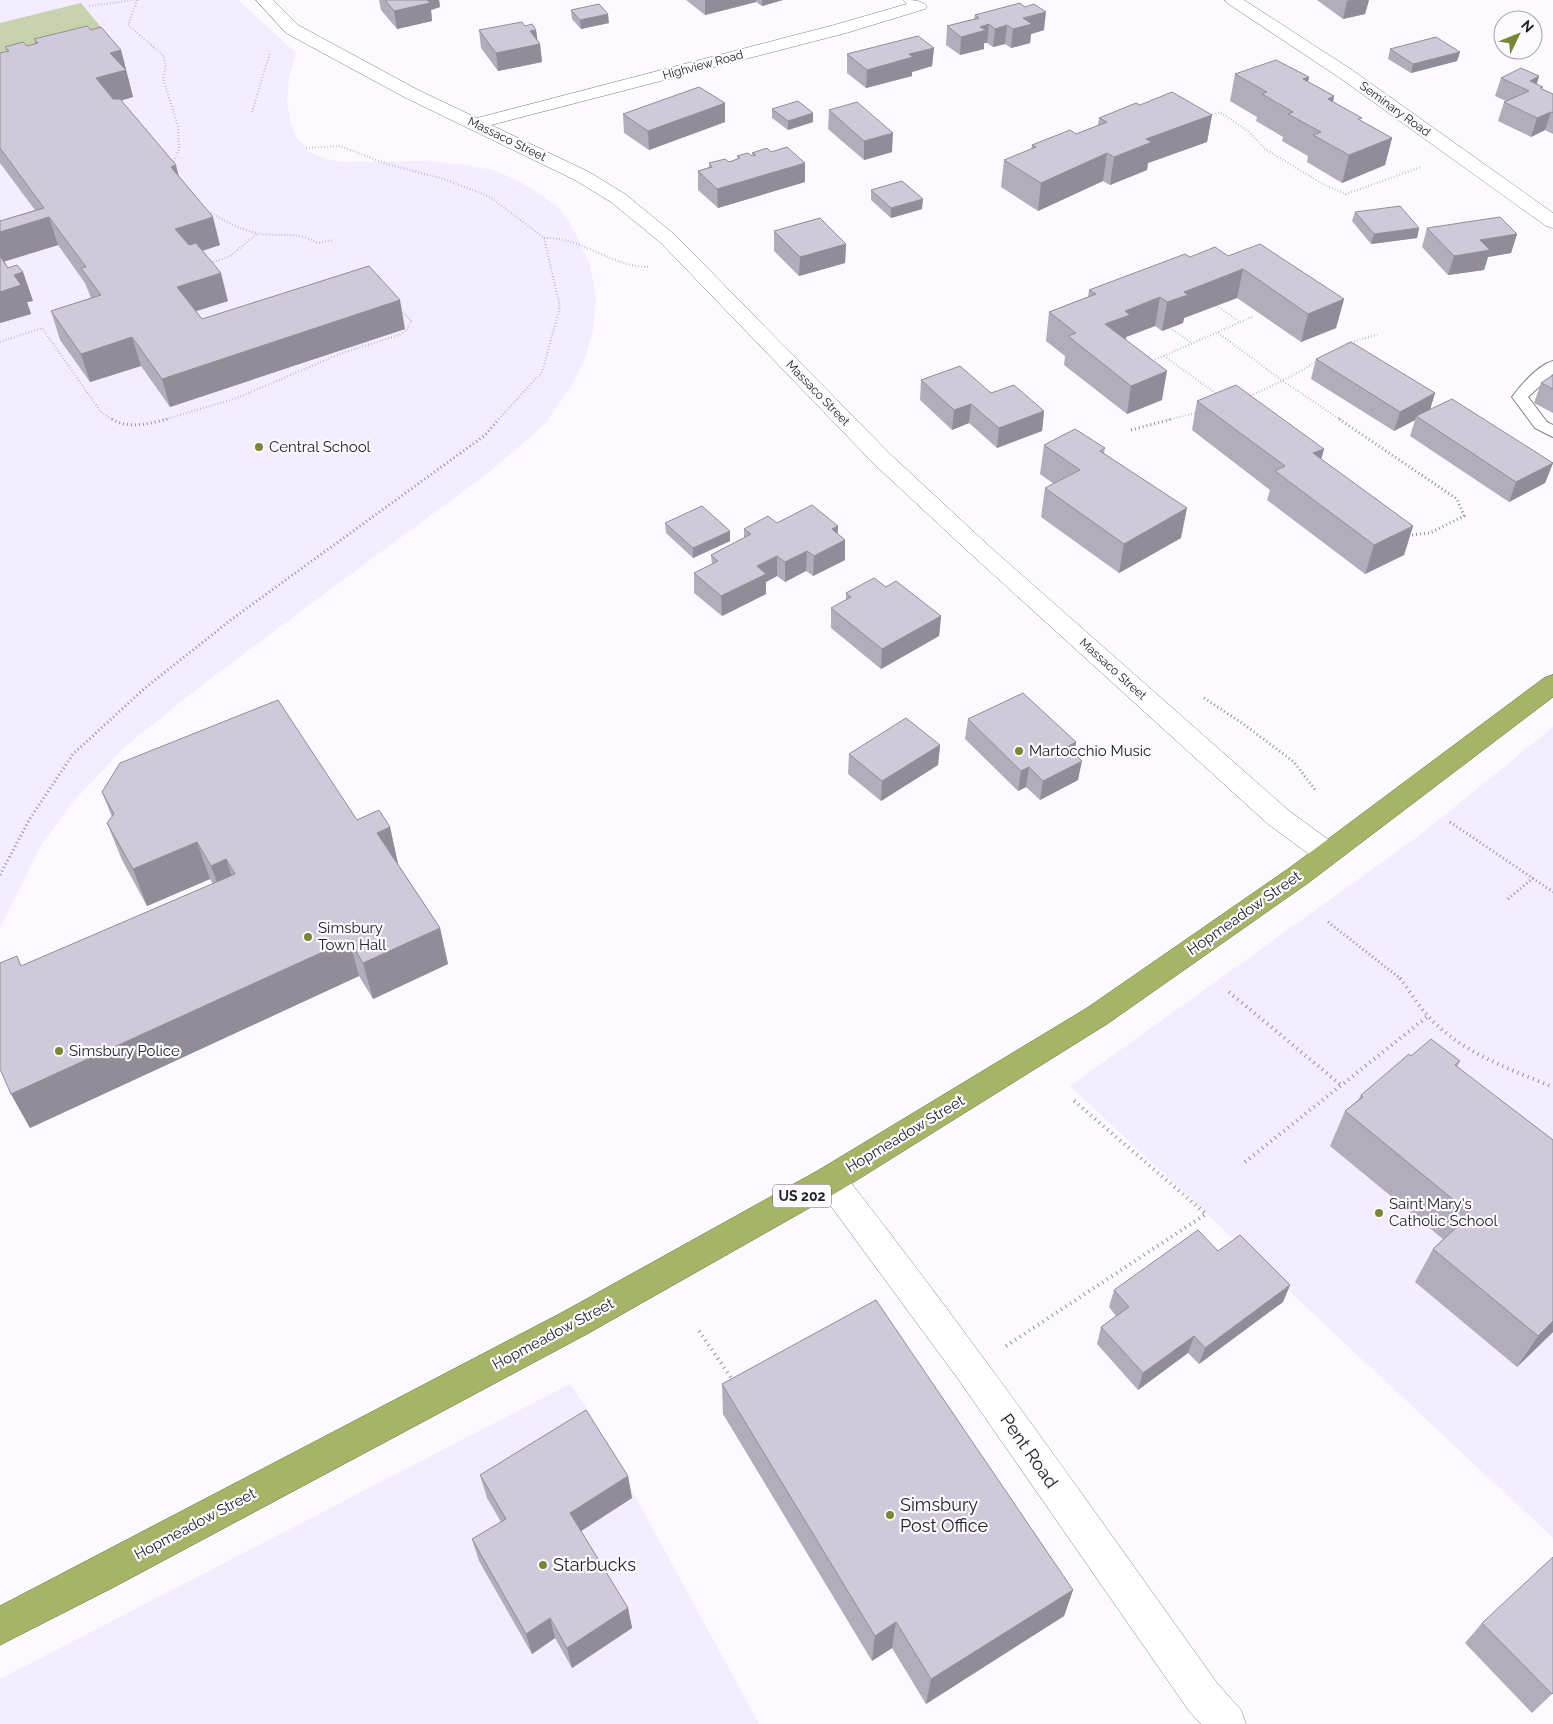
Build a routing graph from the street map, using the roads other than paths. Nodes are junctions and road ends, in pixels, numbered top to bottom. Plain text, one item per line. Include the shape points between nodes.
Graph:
1 (264, 0) edge
2 (911, 0) edge
3 (1233, 0) edge
4 (476, 124) junction
5 (1553, 198) edge
6 (1532, 207) junction
7 (1553, 222) edge
8 (1553, 366) edge
9 (1553, 432) edge
10 (1553, 684) edge
11 (1327, 853) junction
12 (830, 1180) junction
13 (0, 1626) edge
14 (1215, 1711) edge

1 - 4 street, Massaco Street via 292,29 412,94
2 - 4 street, Highview Road via 919,6
3 - 6 street, Seminary Road via 1346,74
4 - 11 street, Massaco Street via 582,176 618,198 668,239 882,459 1278,817
5 - 6 street
6 - 7 street, Seminary Road
8 - 9 lane via 1520,397 1540,425
10 - 11 highway, Hopmeadow Street / US 202
11 - 12 highway, Hopmeadow Street / US 202 via 1097,1016
12 - 13 highway, Hopmeadow Street / US 202 via 575,1323
12 - 14 street, Pent Road via 972,1369

